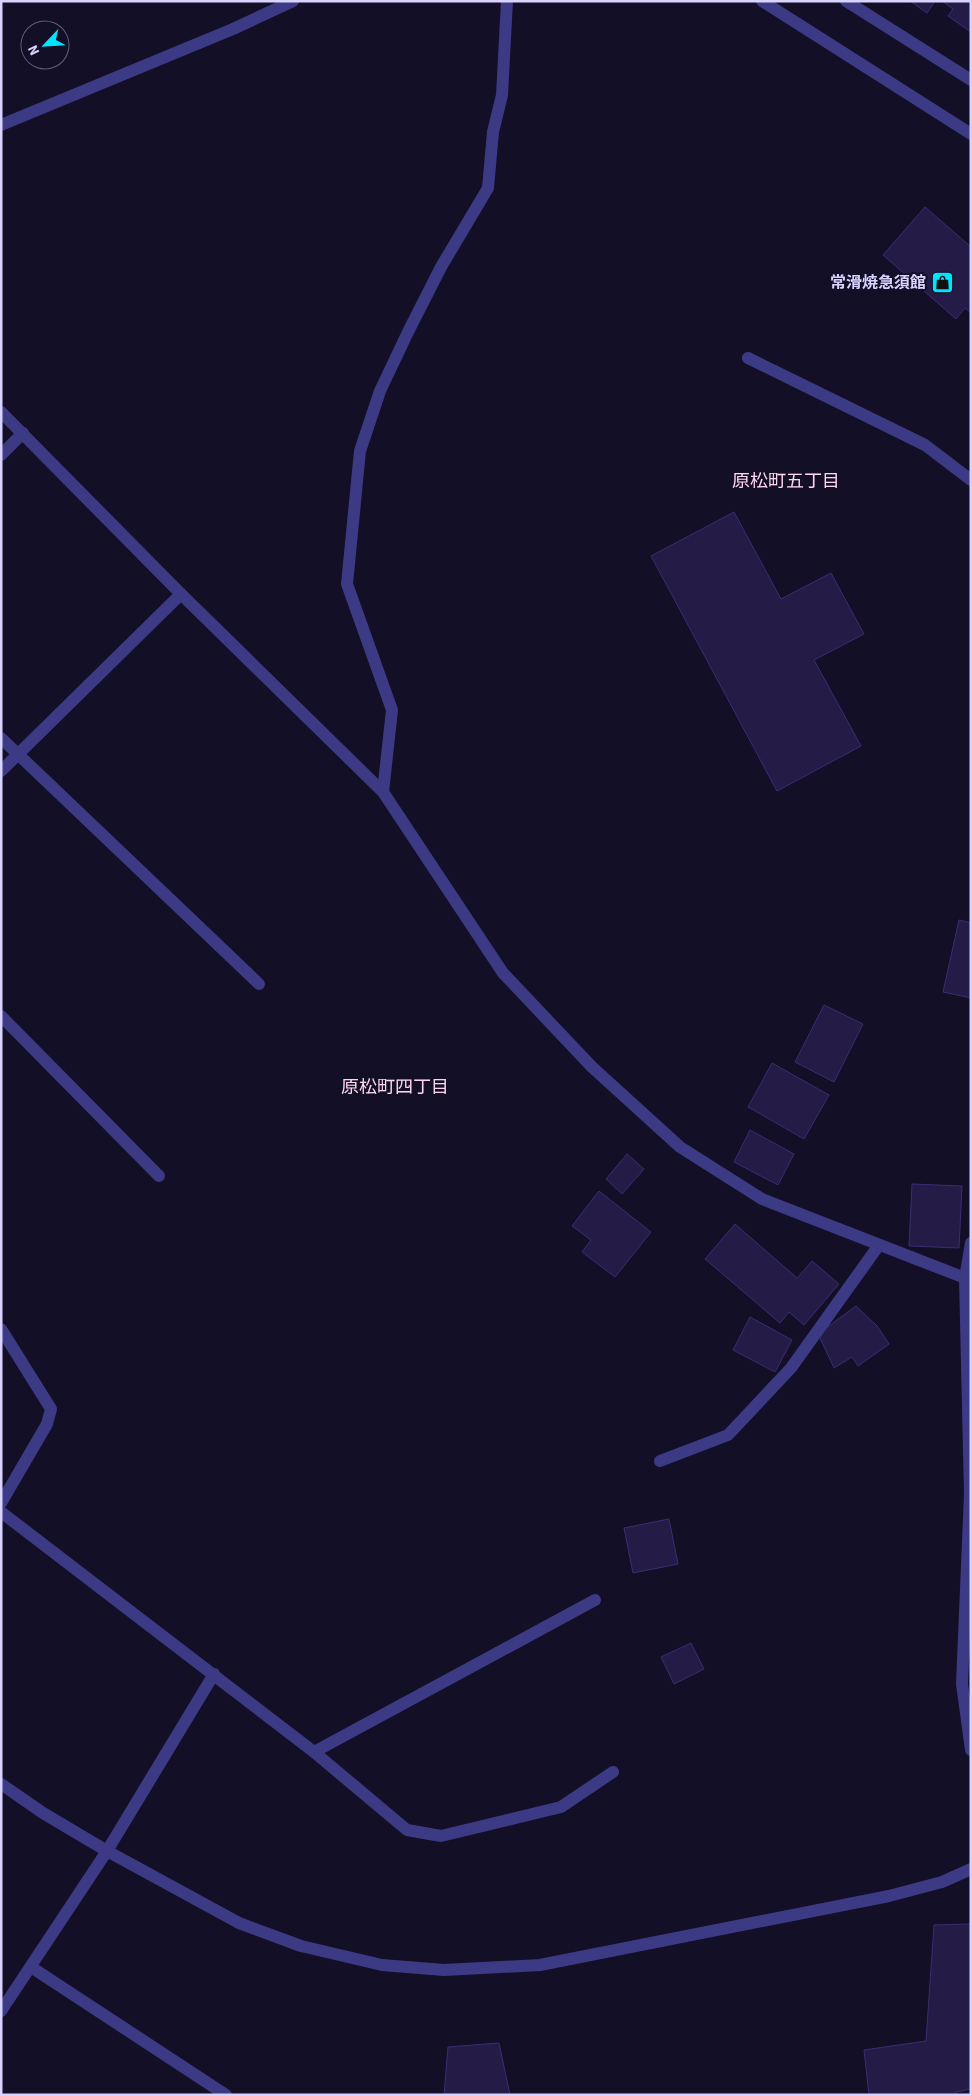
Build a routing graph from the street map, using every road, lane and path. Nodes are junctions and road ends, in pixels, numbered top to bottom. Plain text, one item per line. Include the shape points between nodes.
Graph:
1 (293, 1) edge
2 (507, 1) edge
3 (762, 1) edge
4 (846, 1) edge
5 (971, 80) edge
6 (1, 125) edge
7 (971, 134) edge
8 (748, 358) dead end
9 (1, 412) edge
10 (23, 434) junction
11 (1, 455) edge
12 (971, 480) edge
13 (181, 594) junction
14 (1, 738) edge
15 (18, 754) junction
16 (1, 771) edge
17 (383, 792) junction
18 (259, 984) dead end
19 (1, 1016) edge
20 (159, 1176) dead end
21 (971, 1243) edge
22 (879, 1245) junction
23 (965, 1278) junction
24 (1, 1329) edge
25 (660, 1461) dead end
26 (971, 1494) edge
27 (1, 1503) edge
28 (1, 1512) edge
29 (595, 1600) dead end
30 (214, 1674) junction
31 (971, 1750) edge
32 (314, 1752) junction
33 (613, 1772) dead end
34 (1, 1784) edge
35 (108, 1851) junction
36 (971, 1869) edge
37 (31, 1967) junction
38 (1, 2011) edge
39 (226, 2095) edge

1 - 6 street
2 - 17 street via 502,95 493,132 488,188 441,267 400,349 380,391 360,451 347,584 392,710
3 - 7 street
4 - 5 street
8 - 12 street via 925,445
9 - 10 street
10 - 11 street
10 - 13 street
13 - 15 street
13 - 17 street
14 - 15 street
15 - 16 street
15 - 18 street
17 - 22 street via 503,973 592,1067 680,1147 762,1199
19 - 20 street
21 - 23 street
22 - 23 street
22 - 25 street via 791,1368 728,1435
23 - 26 street
24 - 27 street via 51,1410 47,1424
26 - 31 street via 962,1684
28 - 30 street
29 - 32 street
30 - 32 street
30 - 35 street
32 - 33 street via 407,1830 441,1836 561,1807
34 - 35 street
35 - 36 street via 239,1923 301,1946 382,1964 444,1970 540,1964 889,1896 942,1882
35 - 37 street
37 - 38 street
37 - 39 street

